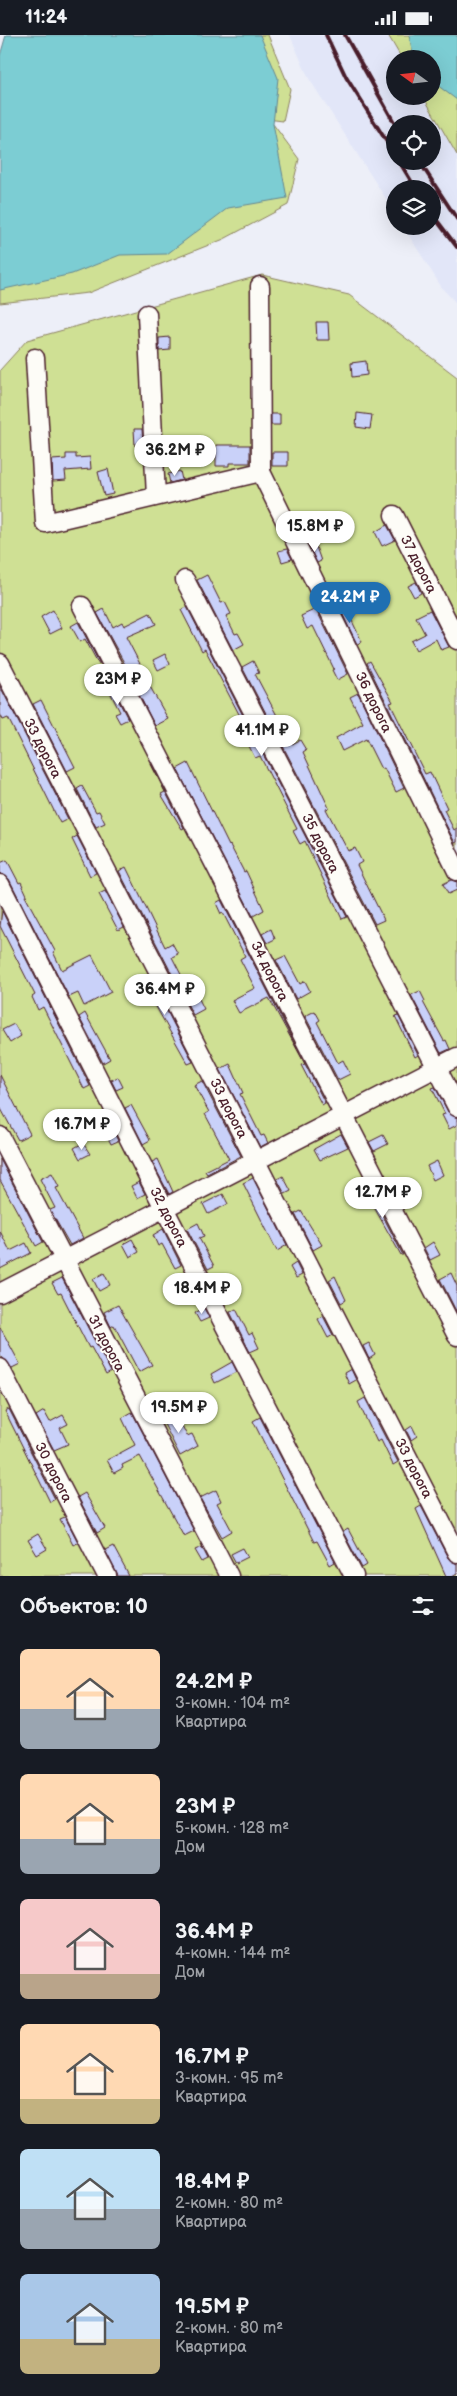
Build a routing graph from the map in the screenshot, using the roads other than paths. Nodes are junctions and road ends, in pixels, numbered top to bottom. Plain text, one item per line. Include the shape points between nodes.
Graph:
1 (260, 286) dead end
2 (147, 314) dead end
3 (35, 358) dead end
4 (261, 472) junction
5 (156, 497) junction
6 (394, 515) dead end
7 (185, 580) dead end
8 (82, 606) dead end
9 (457, 640) edge
10 (0, 663) edge
11 (457, 871) edge
12 (0, 884) edge
13 (457, 1057) edge
14 (437, 1068) junction
15 (457, 1107) edge
16 (344, 1116) junction
17 (0, 1136) edge
18 (256, 1161) junction
19 (164, 1208) junction
20 (64, 1260) junction
21 (0, 1293) edge
22 (457, 1336) edge
23 (0, 1368) edge
24 (457, 1553) edge
25 (107, 1576) edge
26 (229, 1576) edge
27 (354, 1576) edge

1 - 4 street
2 - 5 street
3 - 5 street via 45,523
4 - 5 street
4 - 11 street, 36 дорога
6 - 9 street, 37 дорога
7 - 14 street, 35 дорога
8 - 16 street, 34 дорога
10 - 18 street, 33 дорога
12 - 19 street, 32 дорога
13 - 14 street
14 - 15 street, 35 дорога
14 - 16 street
16 - 18 street
16 - 22 street, 34 дорога
17 - 20 street, 31 дорога
18 - 19 street
18 - 24 street, 33 дорога
19 - 20 street
19 - 27 street, 32 дорога
20 - 21 street
20 - 26 street, 31 дорога
23 - 25 street, 30 дорога

